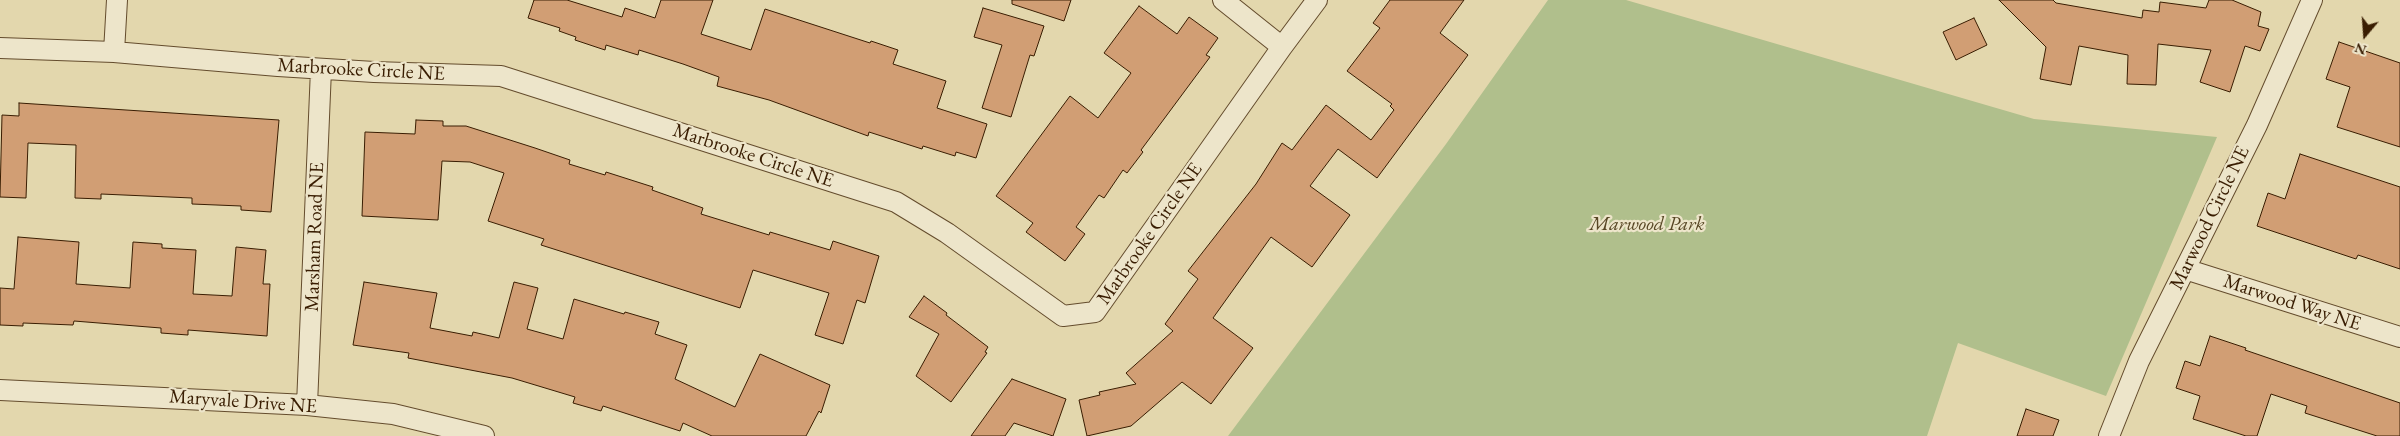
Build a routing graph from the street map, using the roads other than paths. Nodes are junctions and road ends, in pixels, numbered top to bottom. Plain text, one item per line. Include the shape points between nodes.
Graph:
1 (117, 0) edge
2 (1224, 0) edge
3 (1317, 0) edge
4 (2312, 0) edge
5 (1282, 46) junction
6 (0, 48) edge
7 (114, 52) junction
8 (321, 69) junction
9 (2184, 269) junction
10 (2400, 337) edge
11 (0, 390) edge
12 (307, 405) junction
13 (484, 436) edge
14 (2110, 436) edge

1 - 7 street
2 - 5 street
3 - 5 street, Marbrooke Circle NE
4 - 9 street, Marwood Circle NE via 2257,125
5 - 8 street, Marbrooke Circle NE via 1095,312 1063,316 947,233 896,202 501,76
6 - 7 street, Marbrooke Circle NE
7 - 8 street, Marbrooke Circle NE
8 - 12 street, Marsham Road NE
9 - 10 street, Marwood Way NE
9 - 14 street, Marwood Circle NE via 2139,361
11 - 12 street, Maryvale Drive NE
12 - 13 street, Maryvale Drive NE via 393,414

